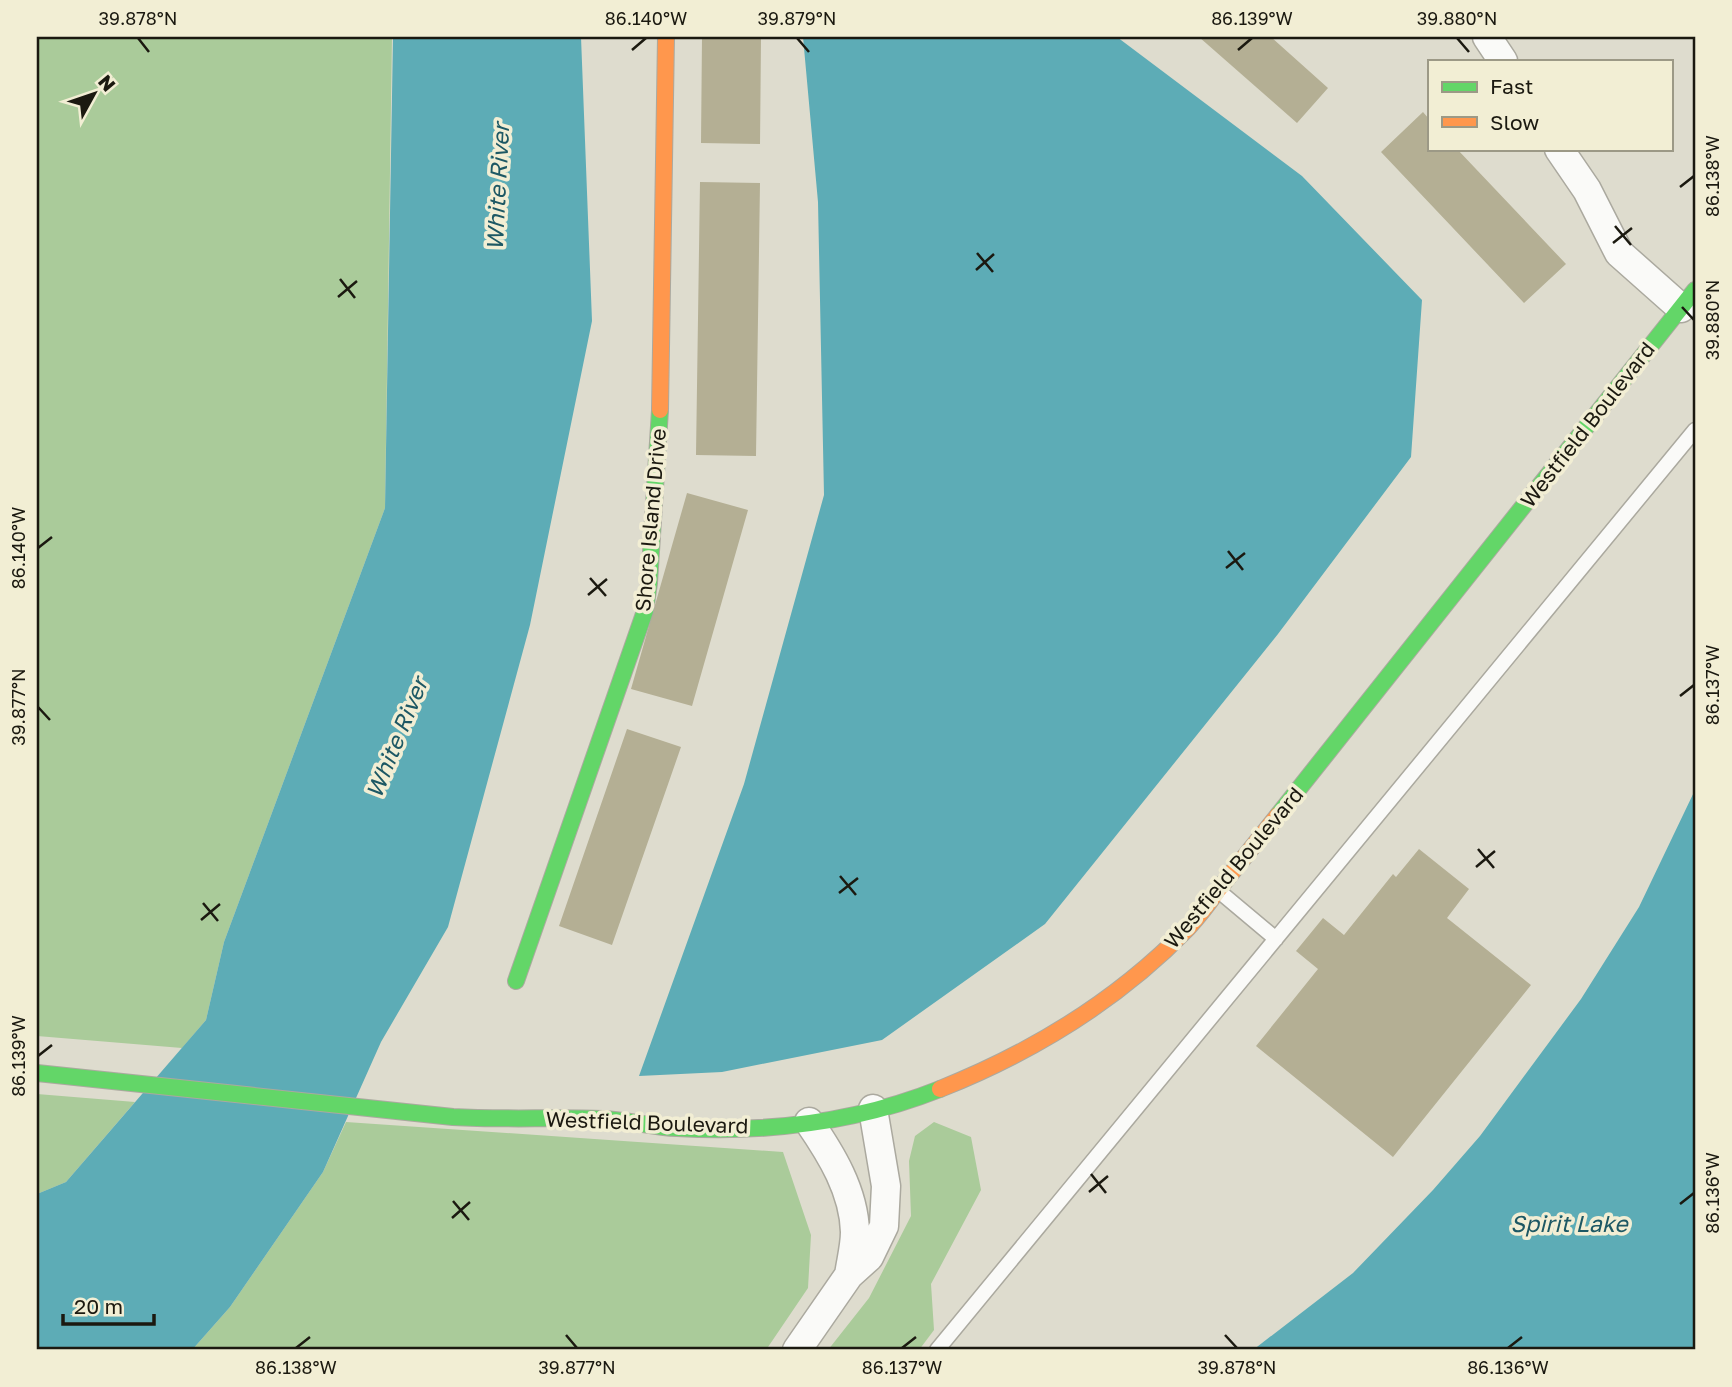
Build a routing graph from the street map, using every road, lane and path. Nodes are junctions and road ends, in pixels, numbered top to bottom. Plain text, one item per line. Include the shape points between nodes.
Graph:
1 (666, 37) edge
2 (1487, 37) edge
3 (1502, 60) edge
4 (1560, 150) edge
5 (1688, 299) edge
6 (1695, 430) edge
7 (1219, 891) junction
8 (1276, 939) junction
9 (516, 981) dead end
10 (37, 1073) edge
11 (873, 1110) junction
12 (809, 1122) junction
13 (859, 1266) junction
14 (798, 1349) edge
15 (937, 1350) edge

1 - 9 street, Shore Island Drive via 662,370 645,611
2 - 3 street
4 - 5 street via 1587,190 1619,253
5 - 7 street, Westfield Boulevard
6 - 8 lane
7 - 8 lane
7 - 11 street, Westfield Boulevard via 1154,961 1065,1028 970,1078
8 - 15 lane
10 - 12 street, Westfield Boulevard via 489,1119 606,1119 697,1129
11 - 12 street, Westfield Boulevard
11 - 13 street via 886,1186 884,1226
12 - 13 street via 832,1154 850,1199
13 - 14 street

